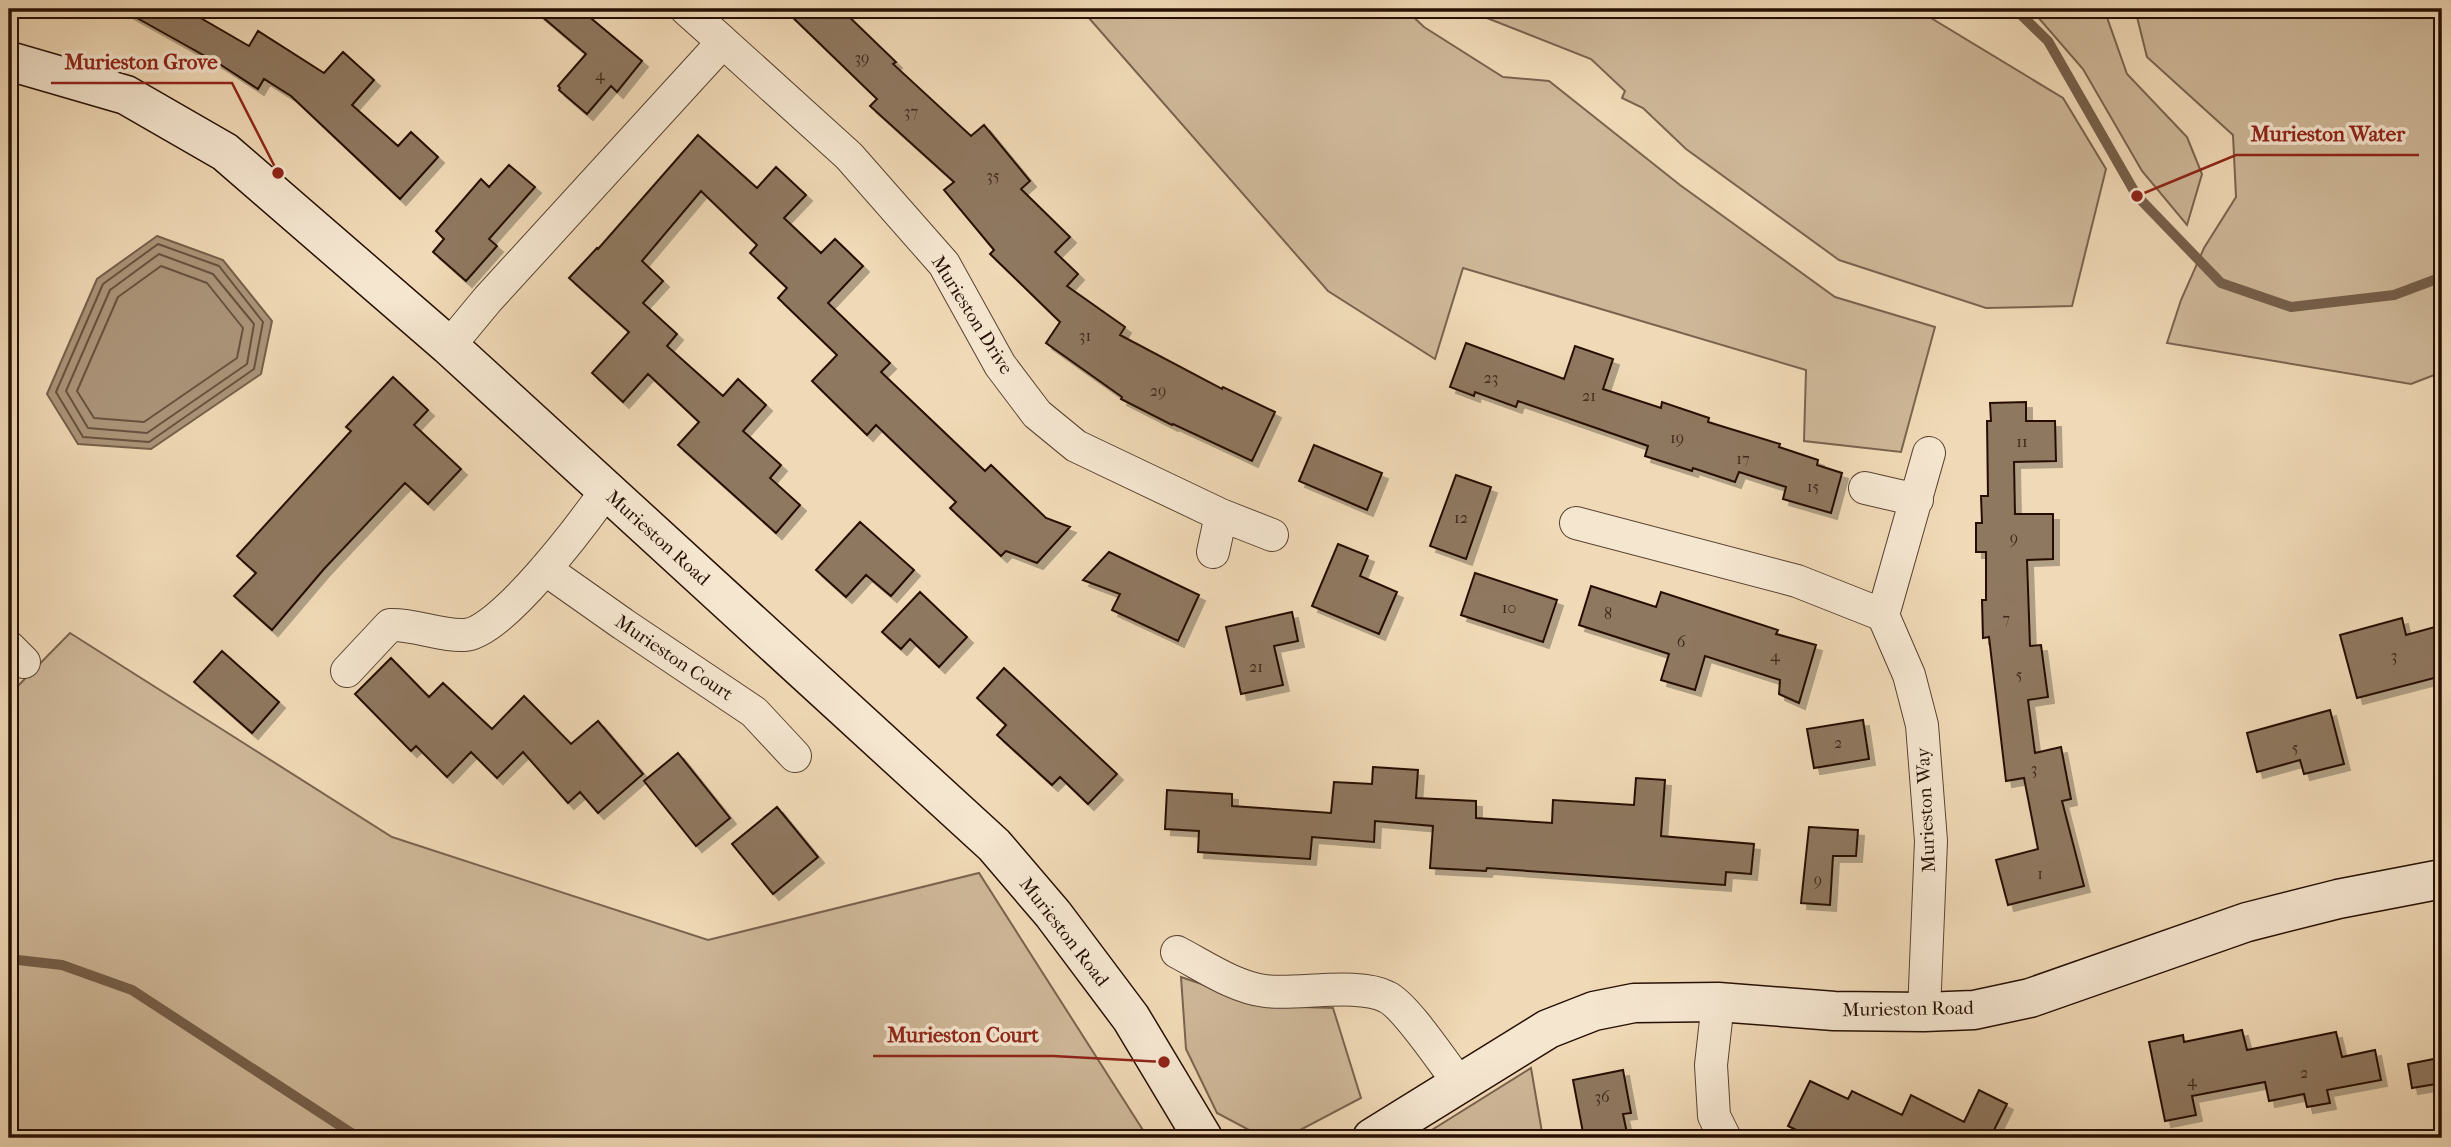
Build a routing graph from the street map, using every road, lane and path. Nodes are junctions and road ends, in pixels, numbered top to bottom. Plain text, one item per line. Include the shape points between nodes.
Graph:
1 (686, 9) edge
2 (723, 42) junction
3 (9, 61) edge
4 (449, 346) junction
5 (1929, 453) dead end
6 (1865, 488) dead end
7 (606, 491) junction
8 (1917, 500) junction
9 (1221, 515) junction
10 (1576, 523) dead end
11 (1272, 535) dead end
12 (1213, 552) dead end
13 (545, 569) junction
14 (1883, 615) junction
15 (346, 671) dead end
16 (795, 756) dead end
17 (2442, 880) edge
18 (1177, 952) dead end
19 (1718, 1002) junction
20 (1924, 1013) junction
21 (1459, 1083) junction
22 (1203, 1138) edge
23 (1372, 1138) edge
24 (1725, 1138) edge

1 - 2 street, Murieston Drive
2 - 4 street
2 - 9 street, Murieston Drive via 849,156 944,264 1000,365 1037,414 1076,446
3 - 4 street, Murieston Road via 126,95 225,152
4 - 7 street, Murieston Road
5 - 8 street
6 - 8 street
7 - 13 street
7 - 22 street, Murieston Road via 994,845 1131,1018
8 - 14 street
9 - 11 street, Murieston Drive
9 - 12 street
10 - 14 street via 1797,581
13 - 15 street via 520,598 467,635 390,625
13 - 16 street, Murieston Court via 754,712
14 - 20 street, Murieston Way via 1909,675 1922,725 1931,841
17 - 20 street, Murieston Road via 2247,922 2030,998 1974,1010
18 - 21 street via 1241,985 1265,991 1359,991 1387,997 1405,1013
19 - 20 street, Murieston Road
19 - 21 street, Murieston Road via 1634,1003 1594,1011 1548,1029
19 - 24 street via 1711,1065 1714,1116
21 - 23 street, Murieston Road

